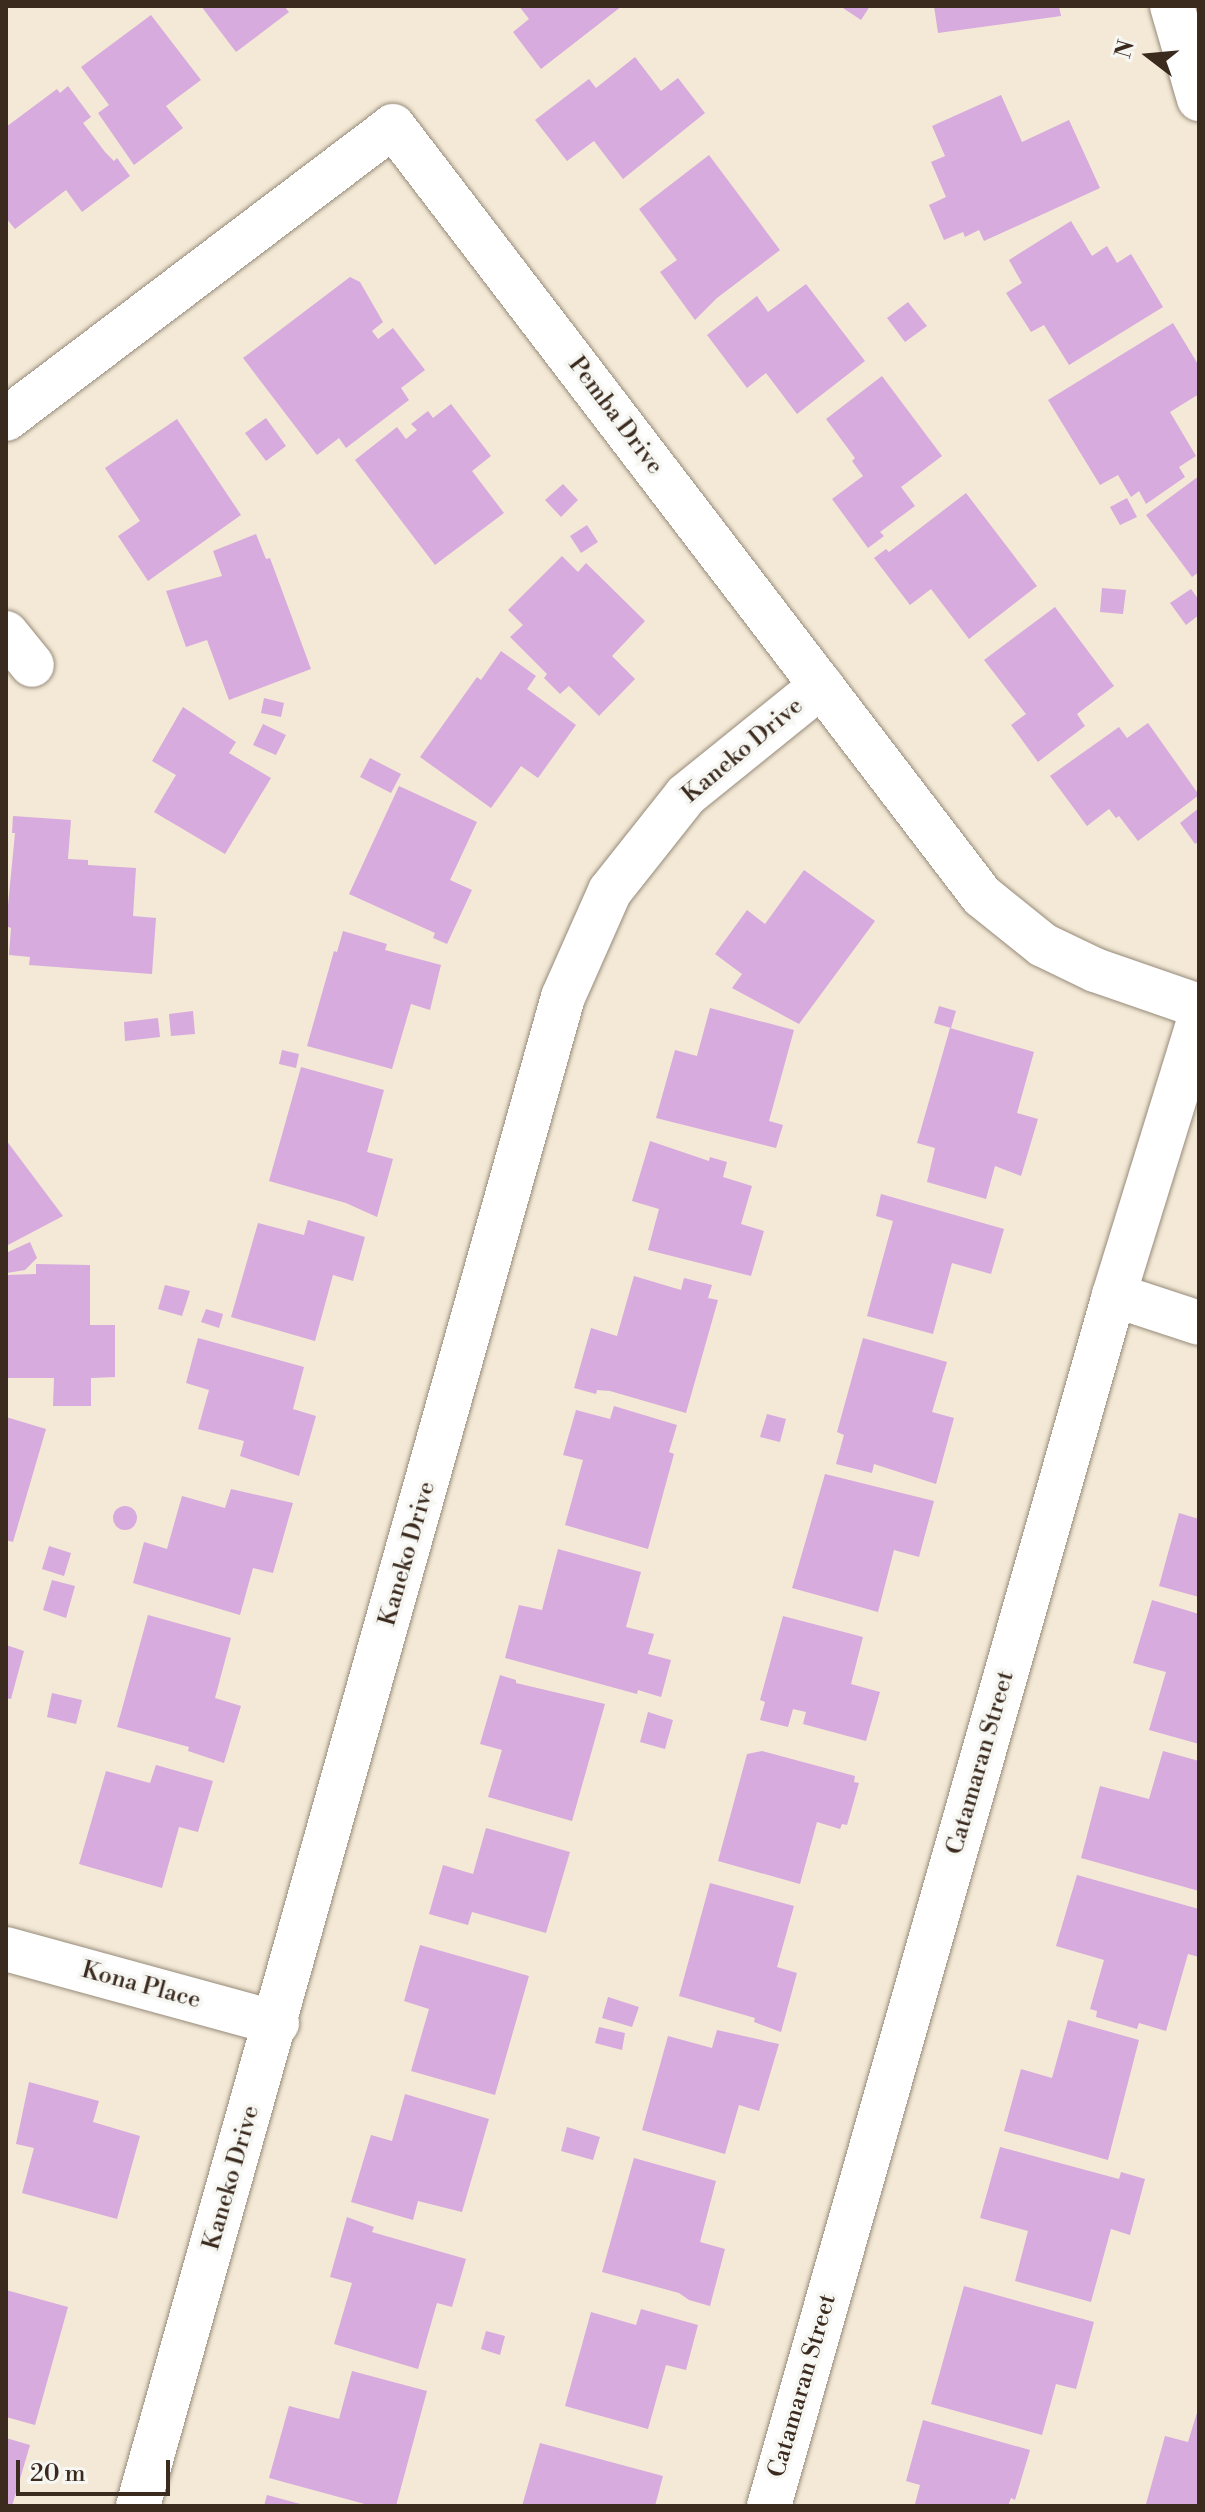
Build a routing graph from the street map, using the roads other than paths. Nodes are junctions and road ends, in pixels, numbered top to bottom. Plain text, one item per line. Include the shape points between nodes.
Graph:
1 (1172, 6) edge
2 (1197, 92) edge
3 (6, 419) edge
4 (821, 686) junction
5 (1199, 1006) edge
6 (1199, 1021) edge
7 (1114, 1295) junction
8 (1199, 1323) edge
9 (6, 1949) edge
10 (277, 2023) junction
11 (138, 2506) edge
12 (769, 2506) edge

1 - 2 street
3 - 4 street, Pemba Drive via 393,126
4 - 5 street, Pemba Drive via 982,896 1043,945 1095,970
4 - 10 street, Kaneko Drive via 686,795 610,891 563,997
6 - 7 street, Catamaran Street
7 - 8 street
7 - 12 street, Catamaran Street
9 - 10 street, Kona Place
10 - 11 street, Kaneko Drive

